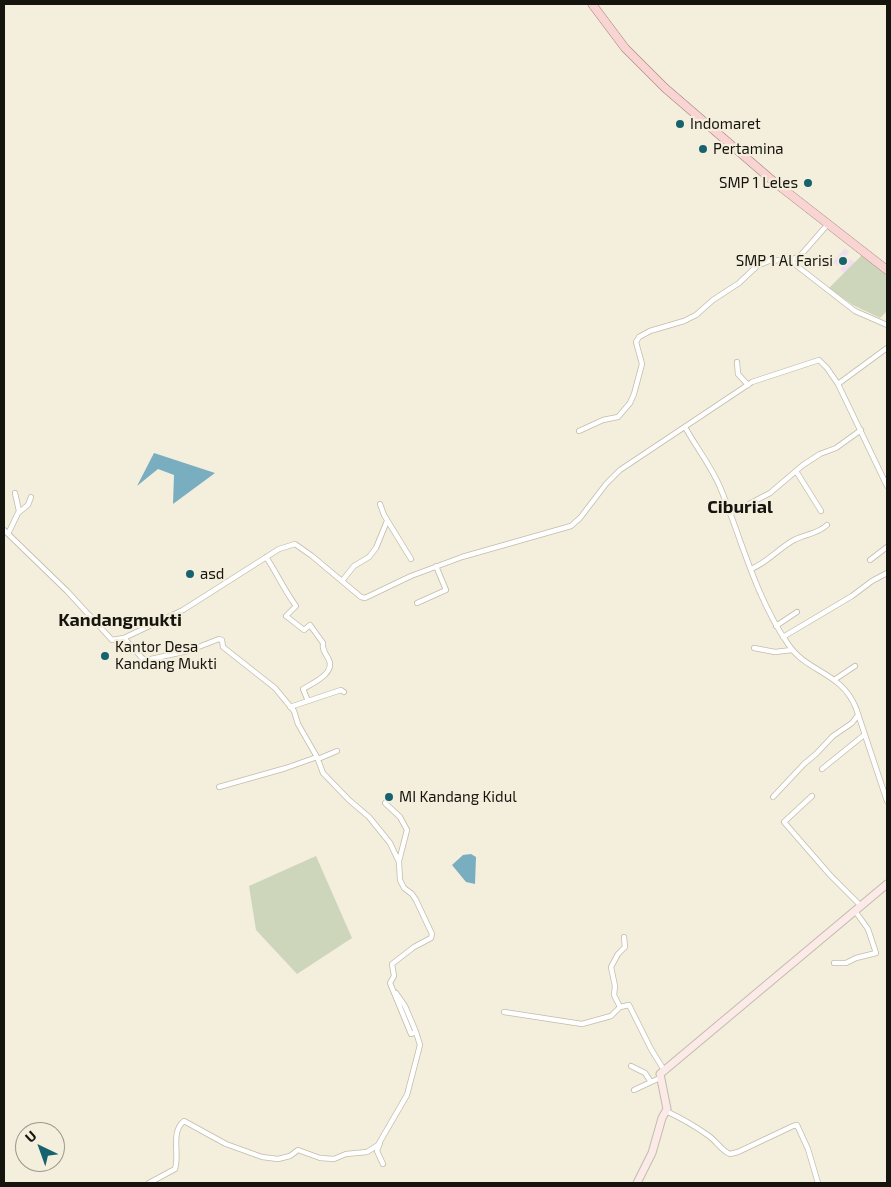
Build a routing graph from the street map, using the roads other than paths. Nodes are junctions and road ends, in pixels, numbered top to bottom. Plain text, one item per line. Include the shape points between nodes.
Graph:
1 (592, 4) edge
2 (828, 224) junction
3 (788, 260) junction
4 (887, 270) edge
5 (887, 325) edge
6 (887, 348) edge
7 (737, 362) dead end
8 (838, 384) junction
9 (748, 385) junction
10 (684, 427) junction
11 (861, 430) junction
12 (579, 431) dead end
13 (796, 471) junction
14 (887, 486) edge
15 (15, 493) dead end
16 (32, 498) dead end
17 (380, 504) dead end
18 (19, 511) junction
19 (821, 511) dead end
20 (730, 514) junction
21 (388, 520) junction
22 (827, 525) dead end
23 (4, 530) edge
24 (8, 534) junction
25 (887, 547) edge
26 (266, 557) junction
27 (411, 559) dead end
28 (870, 560) dead end
29 (436, 566) junction
30 (751, 569) junction
31 (887, 573) edge
32 (342, 581) junction
33 (417, 603) dead end
34 (797, 612) dead end
35 (776, 626) junction
36 (784, 637) junction
37 (124, 638) junction
38 (754, 648) dead end
39 (792, 650) junction
40 (855, 666) dead end
41 (834, 680) junction
42 (344, 692) dead end
43 (308, 701) junction
44 (290, 707) junction
45 (858, 715) junction
46 (864, 735) junction
47 (337, 751) dead end
48 (318, 758) junction
49 (822, 769) dead end
50 (219, 787) dead end
51 (812, 796) dead end
52 (773, 797) dead end
53 (887, 801) edge
54 (386, 804) dead end
55 (399, 862) junction
56 (887, 884) edge
57 (858, 909) junction
58 (624, 937) dead end
59 (834, 963) dead end
60 (620, 1007) junction
61 (504, 1012) dead end
62 (631, 1066) dead end
63 (664, 1070) junction
64 (660, 1078) junction
65 (651, 1082) junction
66 (634, 1090) dead end
67 (666, 1111) junction
68 (380, 1142) junction
69 (383, 1164) dead end
70 (149, 1183) edge
71 (637, 1183) edge
72 (818, 1183) edge

1 - 2 main road via 625,48 665,88
2 - 3 street via 800,256
2 - 4 main road
3 - 5 street via 855,311
3 - 12 street via 769,261 756,266 739,284 696,315 650,330 639,337 636,342 642,364 630,403 618,417
6 - 8 street
7 - 9 street via 738,374
8 - 9 street via 818,360
8 - 11 street
9 - 10 street
10 - 20 street via 713,473
10 - 29 street via 613,475 571,526
11 - 13 street
11 - 14 street
13 - 19 street
13 - 20 street via 770,493
15 - 18 street
16 - 18 street
17 - 21 street
18 - 24 street
20 - 30 street
21 - 27 street
21 - 32 street via 376,548
22 - 30 street via 791,542
23 - 24 street
24 - 37 street via 67,591 108,638
25 - 28 street
26 - 32 street via 295,544
26 - 37 street via 183,610
26 - 43 street via 296,606 286,616 304,630 310,625 331,662 326,674 303,689
29 - 32 street via 364,598
29 - 33 street via 446,590
30 - 35 street via 760,596
31 - 36 street
34 - 35 street
35 - 36 street
36 - 39 street
37 - 44 street via 146,660 222,640 223,647 275,688
38 - 39 street via 775,652
39 - 41 street
40 - 41 street
41 - 45 street via 848,692
42 - 43 street via 341,690
43 - 44 street
44 - 48 street
45 - 46 street
45 - 52 street
46 - 49 street
46 - 53 street
47 - 48 street
48 - 50 street
48 - 55 street via 327,778 375,823
51 - 57 street via 784,822
54 - 55 street via 407,830
55 - 68 street via 400,880 416,900 432,934 431,938 392,964 394,976 390,983 411,1034 416,1032 420,1046 406,1094
56 - 57 street
57 - 59 street via 876,953 846,963
57 - 63 street
58 - 60 street via 625,947 611,967 614,995
60 - 61 street via 611,1016 582,1024
60 - 63 street via 630,1005
62 - 65 street via 645,1073
63 - 64 street
64 - 65 street
64 - 67 street
65 - 66 street
67 - 71 street via 652,1153
67 - 72 street via 709,1136 730,1154 797,1126
68 - 69 street via 378,1151
68 - 70 street via 367,1152 334,1159 298,1150 278,1159 262,1158 226,1144 184,1121 177,1139 176,1169

